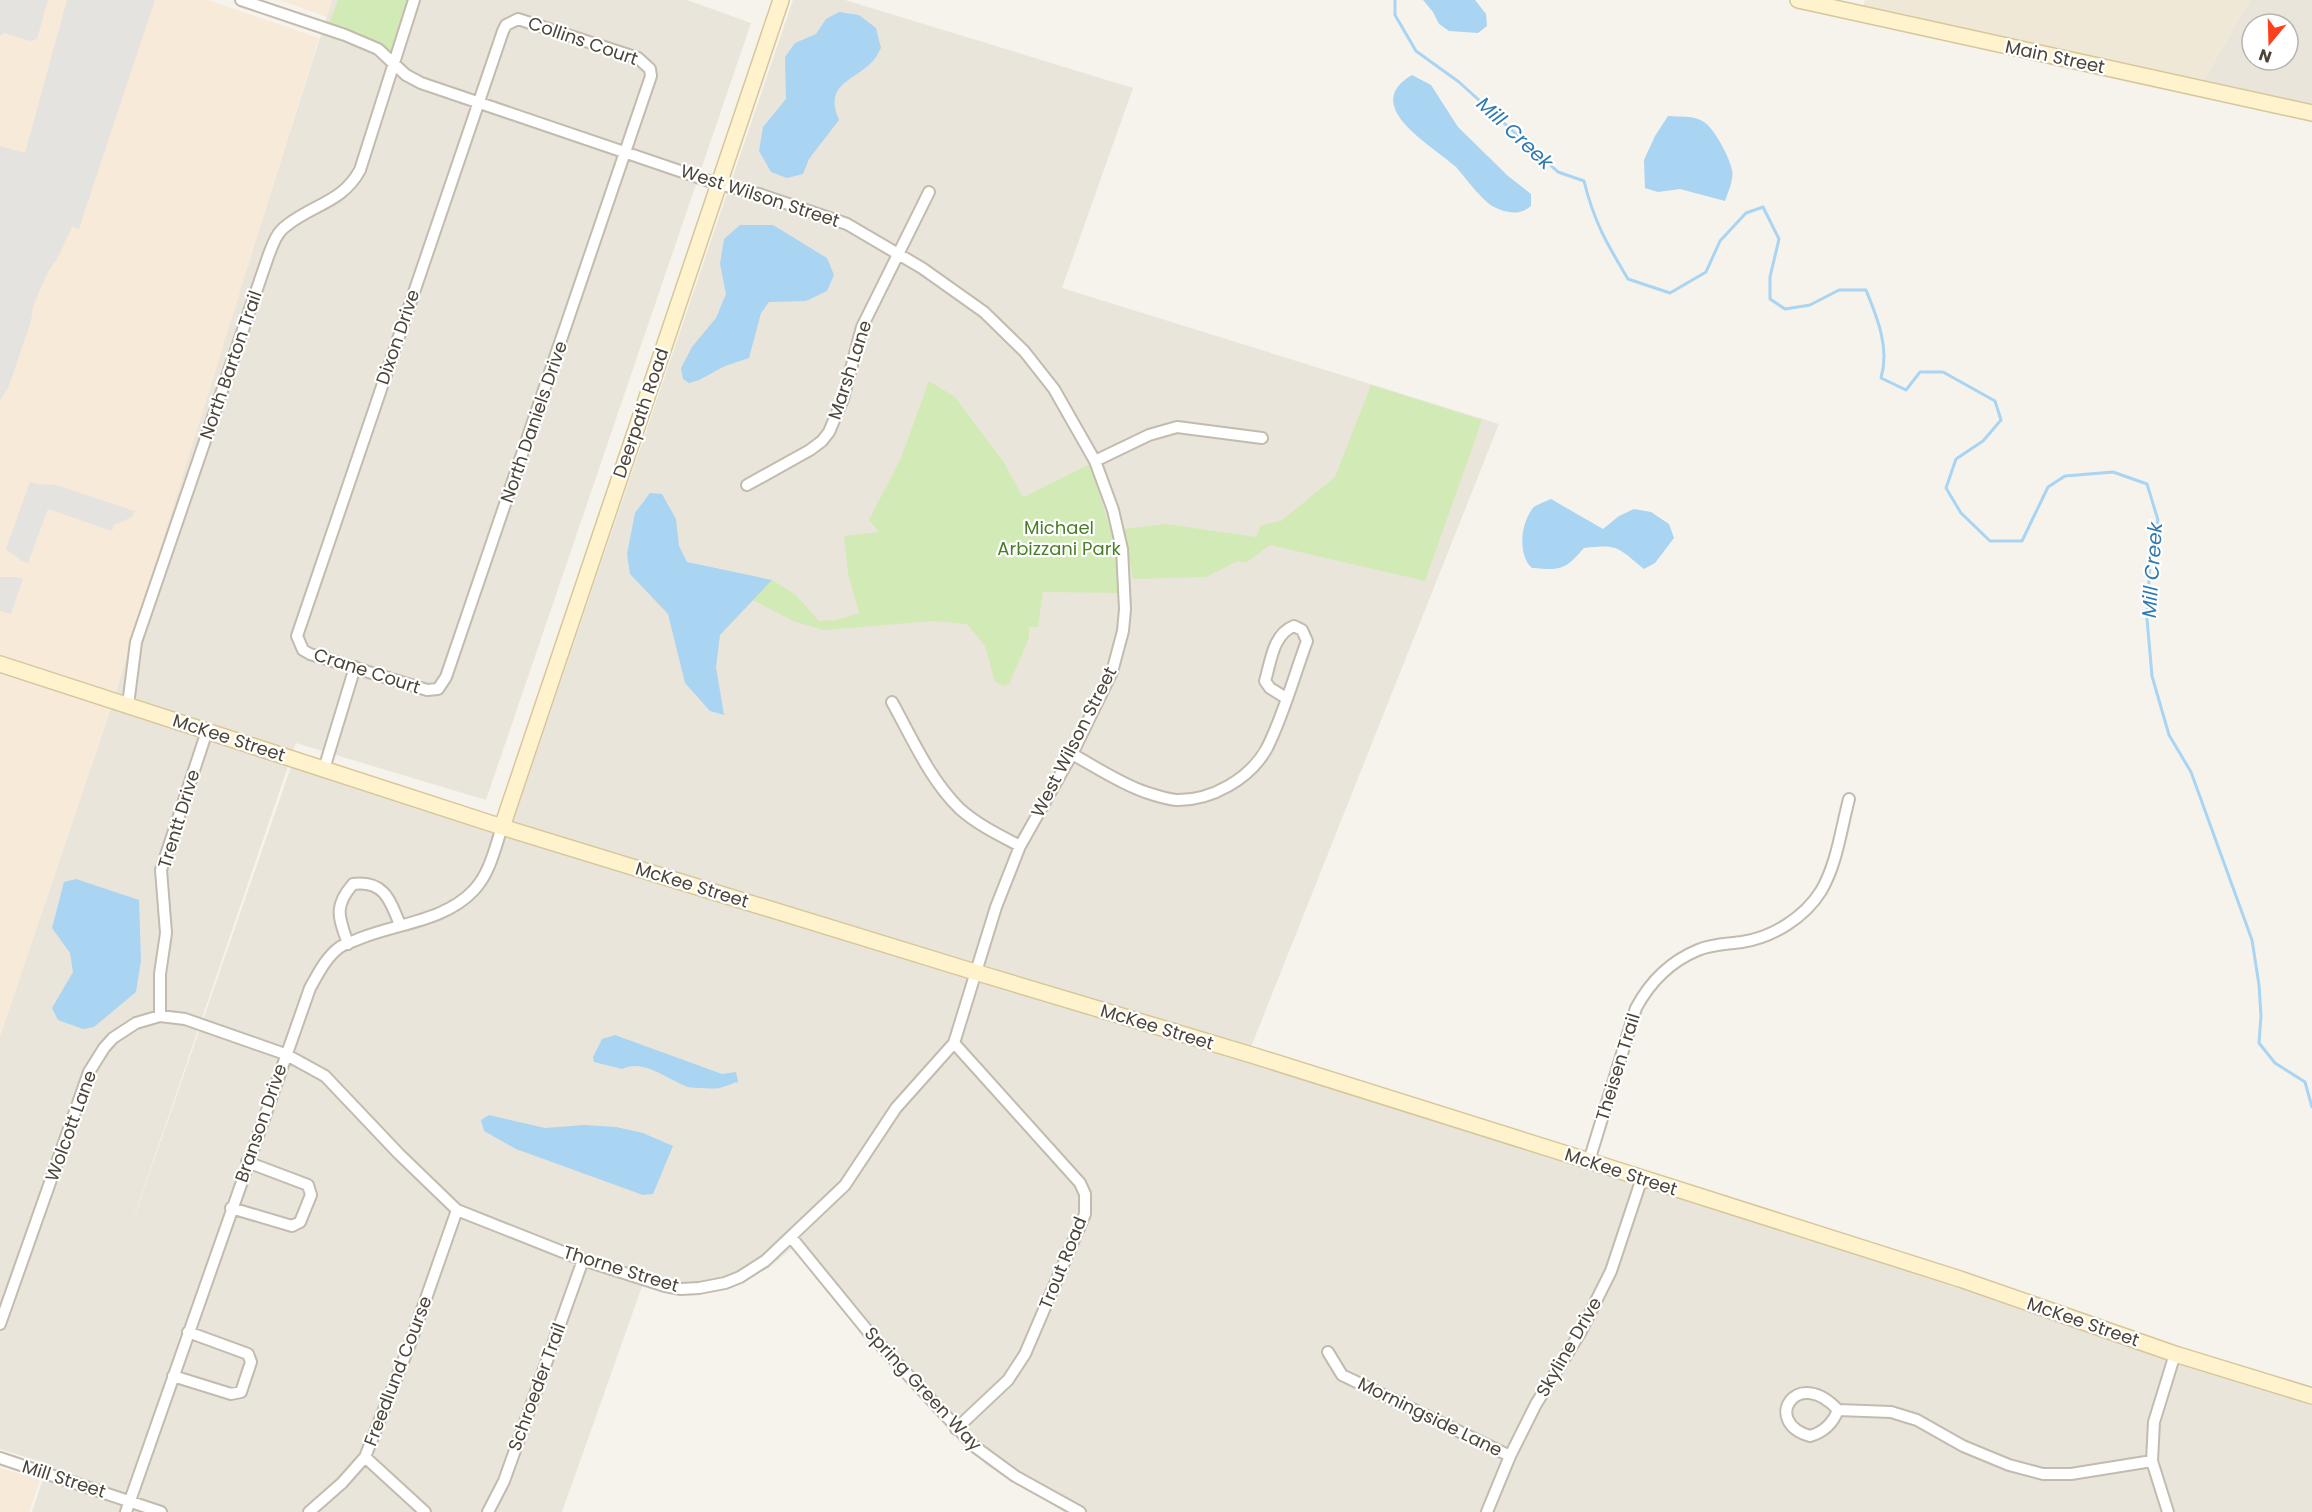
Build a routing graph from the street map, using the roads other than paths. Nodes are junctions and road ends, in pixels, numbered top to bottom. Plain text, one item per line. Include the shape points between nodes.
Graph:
1 (241, 0) edge
2 (414, 0) edge
3 (782, 0) edge
4 (1798, 0) edge
5 (1858, 7) edge
6 (503, 31) joint
7 (394, 64) junction
8 (650, 83) joint
9 (478, 103) junction
10 (2312, 113) edge
11 (626, 153) junction
12 (718, 184) junction
13 (929, 192) dead end
14 (898, 253) junction
15 (1262, 438) dead end
16 (1095, 461) junction
17 (747, 484) dead end
18 (299, 643) joint
19 (0, 664) edge
20 (355, 668) junction
21 (438, 688) joint
22 (1286, 698) junction
23 (892, 702) dead end
24 (128, 705) junction
25 (207, 731) junction
26 (1072, 754) junction
27 (324, 769) junction
28 (1849, 799) dead end
29 (502, 827) junction
30 (1020, 846) junction
31 (400, 925) junction
32 (348, 944) junction
33 (975, 972) junction
34 (160, 1016) junction
35 (954, 1043) junction
36 (285, 1054) junction
37 (1589, 1161) junction
38 (247, 1162) junction
39 (1641, 1178) junction
40 (231, 1208) junction
41 (457, 1210) junction
42 (791, 1237) junction
43 (583, 1260) junction
44 (0, 1324) edge
45 (188, 1332) junction
46 (1328, 1352) dead end
47 (2175, 1354) junction
48 (173, 1376) junction
49 (2312, 1396) edge
50 (1838, 1410) junction
51 (956, 1429) junction
52 (1510, 1456) junction
53 (365, 1457) junction
54 (0, 1458) edge
55 (2152, 1461) junction
56 (130, 1501) junction
57 (126, 1512) edge
58 (161, 1512) edge
59 (309, 1512) edge
60 (425, 1512) edge
61 (488, 1512) edge
62 (1080, 1512) edge
63 (1487, 1512) edge
64 (2168, 1512) edge

1 - 7 street, West Wilson Street via 362,42
2 - 7 street, North Barton Trail
3 - 12 street, Deerpath Road
4 - 5 street, Main Street
5 - 10 street, Main Street
6 - 8 street, Collins Court via 512,21 525,20 639,58 650,69
6 - 9 street, Dixon Drive
7 - 9 street, West Wilson Street via 421,83
7 - 24 street, North Barton Trail via 354,181 335,198 285,226 275,239 136,642
8 - 11 street, North Daniels Drive
9 - 11 street, West Wilson Street
9 - 18 street, Dixon Drive via 298,629
11 - 12 street, West Wilson Street
11 - 21 street, North Daniels Drive via 446,677
12 - 14 street, West Wilson Street via 847,224
12 - 29 street, Deerpath Road
13 - 14 street, Marsh Lane
14 - 16 street, West Wilson Street via 961,294 1024,351 1054,389
14 - 17 street, Marsh Lane via 862,327 843,399 829,432 810,450
15 - 16 street via 1177,427 1149,435
16 - 26 street, West Wilson Street via 1122,549 1125,609 1112,672
18 - 20 street, Crane Court via 310,654
19 - 24 street, McKee Street
20 - 21 street, Crane Court via 424,690
20 - 27 street
22 - 22 street via 1307,641 1302,630 1294,626 1278,638 1265,681
22 - 26 street via 1266,749 1250,771 1228,787 1203,796 1175,800 1142,791
23 - 30 street via 936,779 960,808 985,828
24 - 25 street, McKee Street
25 - 27 street, McKee Street
25 - 34 street, Trentt Drive via 161,870 166,933 160,974
26 - 30 street, West Wilson Street
27 - 29 street, McKee Street
28 - 37 street, Theisen Trail via 1830,873 1806,910 1784,927 1757,939 1698,949 1673,963 1644,993
29 - 31 street, Branson Drive via 490,864 474,890 450,909
29 - 33 street, McKee Street
30 - 33 street, West Wilson Street
31 - 32 street, Branson Drive
31 - 32 street via 382,890 367,882 353,884 342,896 339,916
32 - 36 street, Branson Drive via 340,947 321,968
33 - 35 street, Thorne Street
33 - 37 street, McKee Street
34 - 36 street, Wolcott Lane via 185,1019
34 - 44 street, Wolcott Lane via 136,1023 112,1038 88,1072
35 - 42 street, Thorne Street via 896,1108 845,1185
35 - 51 street, Trout Road via 1080,1183 1086,1203 1080,1227 1026,1354 1008,1380
36 - 38 street, Branson Drive
36 - 41 street, Thorne Street via 326,1076
37 - 39 street, McKee Street
38 - 40 street, Branson Drive
38 - 40 street via 308,1185 311,1195 300,1222 292,1226
39 - 47 street, McKee Street via 1960,1279
39 - 52 street, Skyline Drive via 1611,1271
40 - 45 street, Branson Drive
41 - 43 street, Thorne Street
41 - 53 street, Freedlund Course
42 - 43 street, Thorne Street via 740,1277 699,1288 664,1286
42 - 51 street, Spring Green Way via 871,1335
43 - 61 street, Schroeder Trail via 504,1481
45 - 48 street, Branson Drive
45 - 48 street via 248,1354 251,1362 241,1392 231,1394
46 - 52 street, Morningside Lane via 1342,1375
47 - 49 street, McKee Street
47 - 55 street via 2154,1422
48 - 56 street, Branson Drive
50 - 50 street via 1824,1396 1808,1392 1790,1401 1787,1418 1794,1429 1810,1436 1831,1423
50 - 55 street via 1891,1412 1917,1420 1963,1446 2043,1474 2071,1474
51 - 62 street, Spring Green Way via 991,1460
52 - 63 street, Skyline Drive
53 - 59 street, Freedlund Course
53 - 60 street
54 - 56 street, Mill Street
55 - 64 street
56 - 57 street, Branson Drive
56 - 58 street, Mill Street

